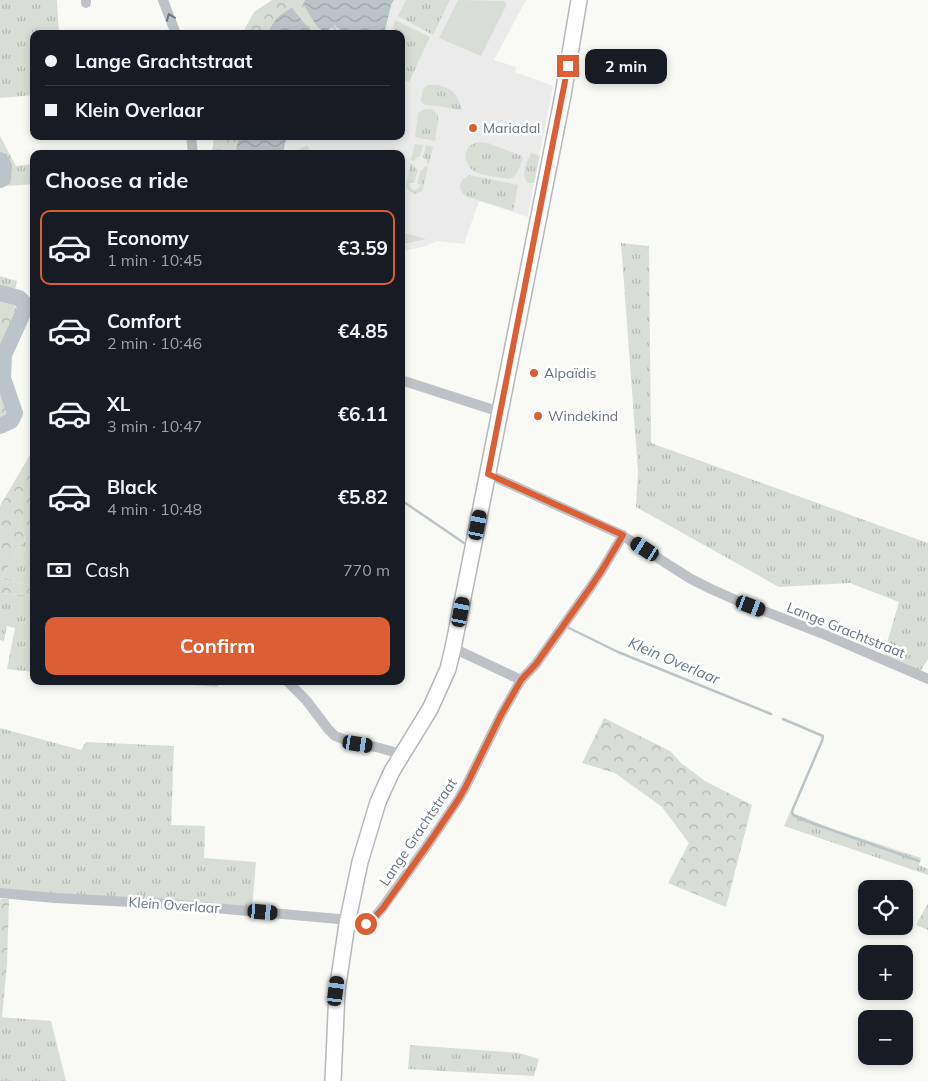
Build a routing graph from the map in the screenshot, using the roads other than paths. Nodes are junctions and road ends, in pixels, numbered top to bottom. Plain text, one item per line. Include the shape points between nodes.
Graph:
1 (164, 0) edge
2 (579, 0) edge
3 (175, 30) edge
4 (405, 381) edge
5 (500, 412) junction
6 (488, 474) junction
7 (623, 535) junction
8 (453, 648) junction
9 (928, 679) edge
10 (521, 680) junction
11 (291, 685) edge
12 (402, 756) junction
13 (0, 893) edge
14 (347, 924) junction
15 (333, 1081) edge

3 -> 1 street
2 - 5 main road
4 - 5 street
5 - 6 main road
6 - 7 street, Lange Grachtstraat
6 - 8 main road
7 - 9 street, Lange Grachtstraat via 712,590 821,632
7 - 10 street, Lange Grachtstraat via 590,588
8 - 10 street
8 - 12 main road via 434,702
10 - 14 street, Lange Grachtstraat via 465,788 383,908 366,924
11 - 12 street via 335,736
12 - 14 main road via 378,802 360,862
13 - 14 street, Klein Overlaar via 197,906 339,919
14 - 15 main road via 336,991

